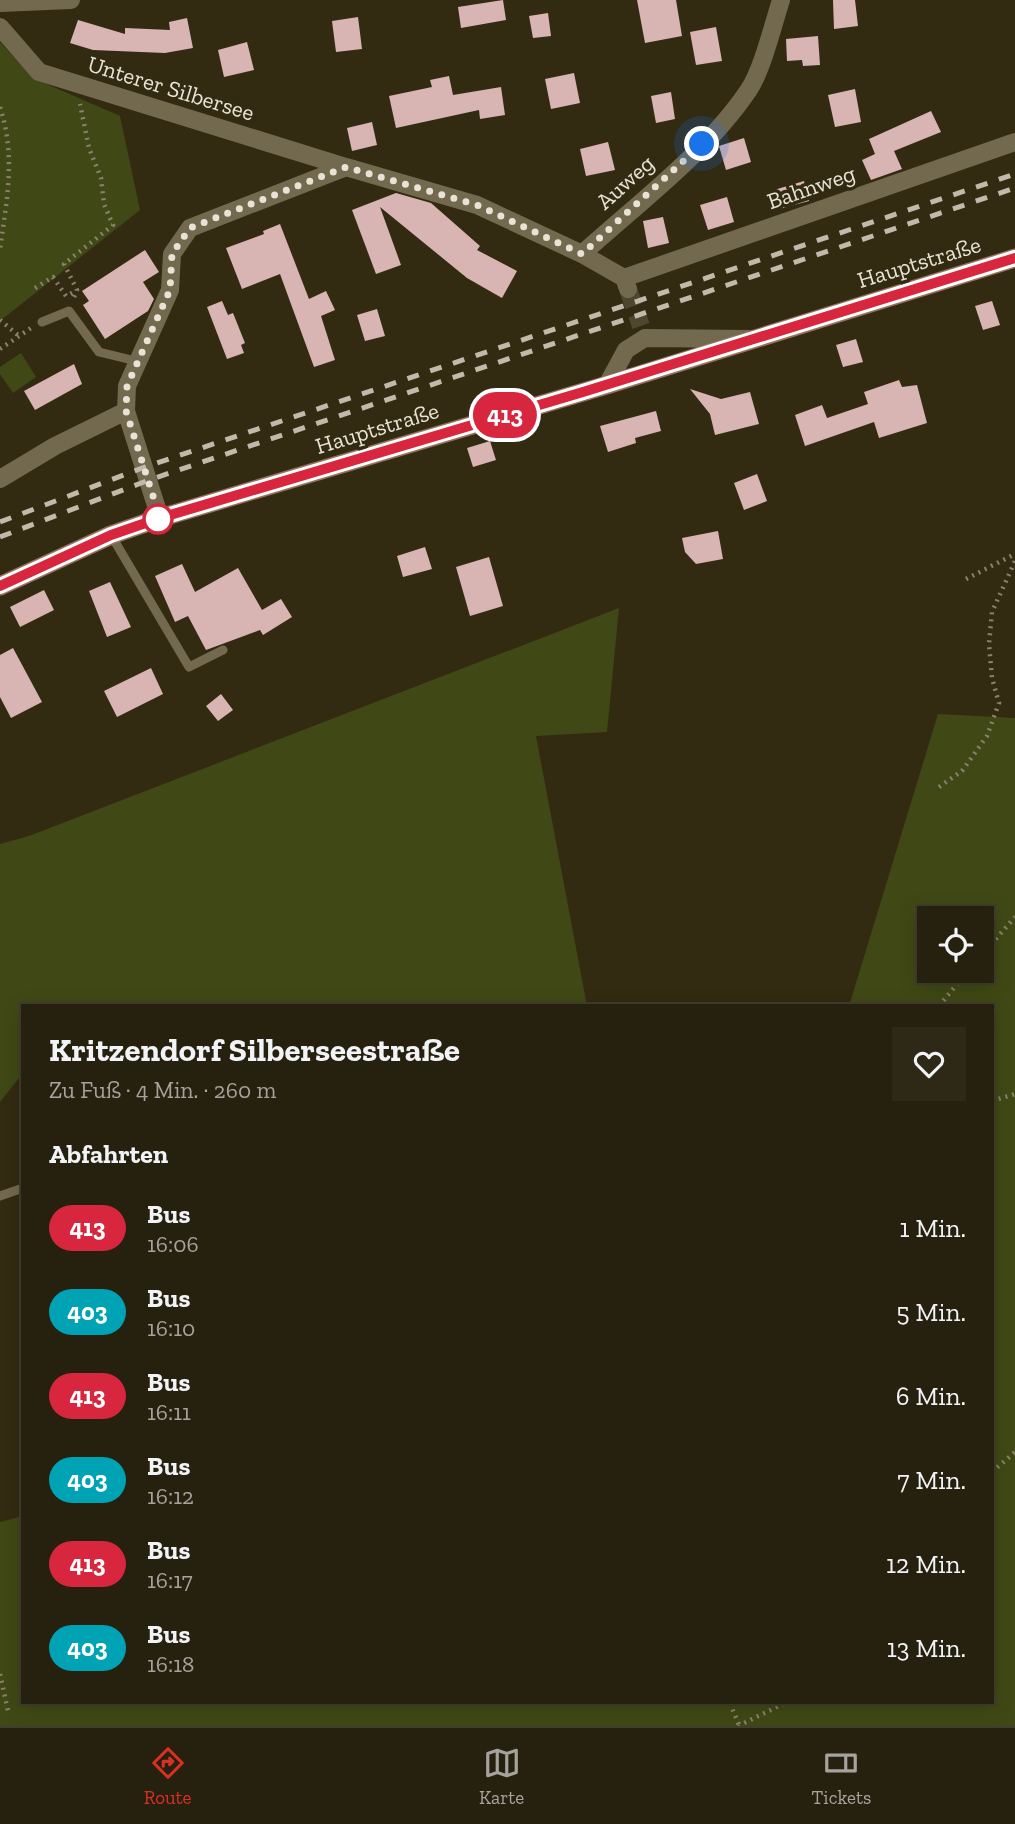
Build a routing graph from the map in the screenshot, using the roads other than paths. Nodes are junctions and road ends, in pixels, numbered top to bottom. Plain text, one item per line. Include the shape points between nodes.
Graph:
1 (71, 0) edge
2 (781, 0) edge
3 (0, 3) edge
4 (0, 27) edge
5 (1015, 142) edge
6 (346, 167) junction
7 (582, 254) junction
8 (1015, 258) edge
9 (626, 284) joint
10 (43, 322) road end
11 (753, 339) junction
12 (136, 361) junction
13 (607, 385) junction
14 (126, 411) junction
15 (0, 479) edge
16 (160, 518) junction
17 (111, 535) junction
18 (0, 586) edge
19 (223, 650) dead end
20 (21, 1189) edge
21 (0, 1196) edge

1 - 3 street
2 - 7 street, Auweg via 749,89 684,162
4 - 6 street, Unterer Silbersee via 39,72
5 - 9 street, Bahnweg
6 - 7 street, Unterer Silbersee via 477,205
6 - 12 street via 190,228 172,254 170,290
7 - 9 street, Unterer Silbersee
8 - 11 main road, Hauptstraße
10 - 12 lane via 69,311 99,352
11 - 13 main road, Hauptstraße
11 - 13 street via 643,332 626,350
12 - 14 street via 127,386
13 - 16 main road, Hauptstraße
14 - 15 street
14 - 16 street
16 - 17 main road, Hauptstraße
17 - 18 main road, Hauptstraße
17 - 19 lane via 189,667
20 - 21 lane

